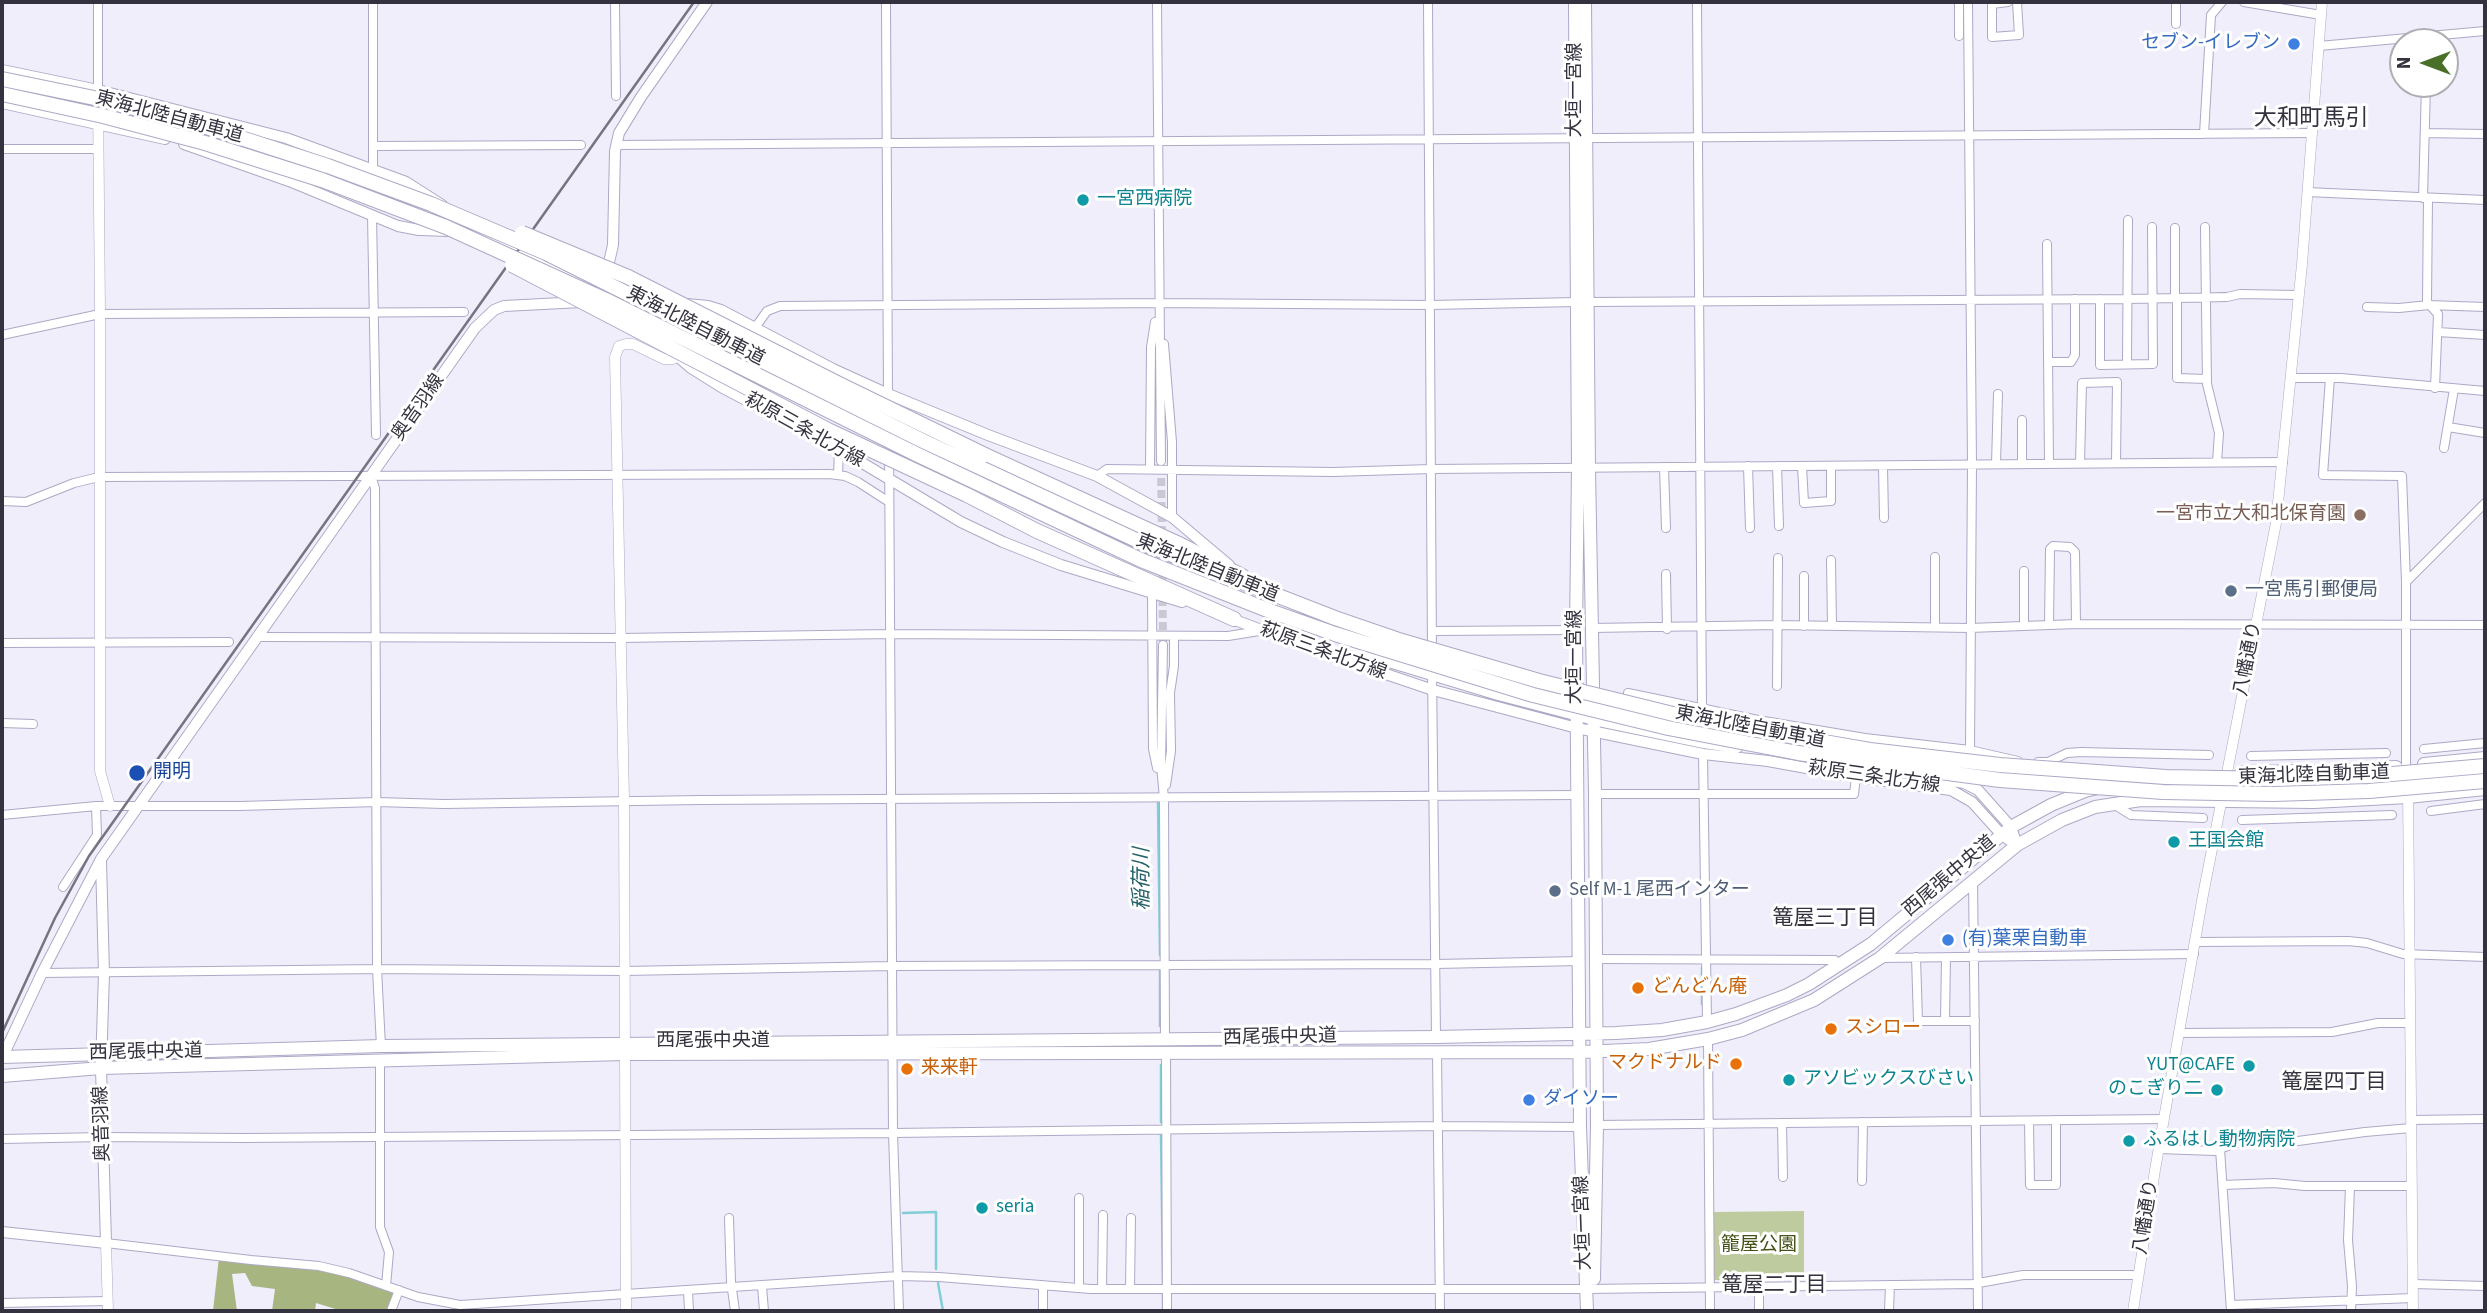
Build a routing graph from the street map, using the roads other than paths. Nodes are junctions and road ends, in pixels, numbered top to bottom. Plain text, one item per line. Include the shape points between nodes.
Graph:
1 (98, 2) edge
2 (373, 2) edge
3 (615, 2) edge
4 (707, 2) edge
5 (886, 2) edge
6 (1157, 2) edge
7 (1428, 2) edge
8 (1575, 2) edge
9 (1585, 2) edge
10 (1697, 2) edge
11 (1959, 2) edge
12 (1968, 2) edge
13 (2008, 2) edge
14 (2017, 2) edge
15 (2176, 2) edge
16 (2222, 2) edge
17 (2244, 2) edge
18 (2322, 2) edge
19 (1992, 3) edge
20 (2321, 15) junction
21 (2176, 24) dead end
22 (2485, 31) edge
23 (2459, 35) edge
24 (1959, 36) dead end
25 (2389, 42) edge
26 (2319, 46) junction
27 (2, 71) edge
28 (2, 79) edge
29 (98, 90) junction
30 (2, 94) edge
31 (616, 96) dead end
32 (2426, 98) edge
33 (2, 103) edge
34 (98, 123) junction
35 (2311, 133) junction
36 (2425, 133) junction
37 (2204, 134) junction
38 (2485, 134) edge
39 (1969, 136) junction
40 (1581, 138) junction
41 (1698, 139) junction
42 (1158, 140) junction
43 (1430, 141) junction
44 (887, 142) junction
45 (581, 145) dead end
46 (616, 145) junction
47 (373, 146) junction
48 (2, 149) edge
49 (98, 149) junction
50 (373, 169) junction
51 (322, 180) junction
52 (2307, 192) junction
53 (2426, 198) junction
54 (2485, 200) edge
55 (431, 204) junction
56 (372, 215) junction
57 (2128, 220) dead end
58 (2152, 227) dead end
59 (2205, 227) dead end
60 (2175, 228) dead end
61 (487, 236) junction
62 (2047, 244) dead end
63 (600, 288) junction
64 (2299, 295) junction
65 (2176, 298) junction
66 (2205, 298) junction
67 (1970, 299) junction
68 (2048, 299) junction
69 (2075, 299) junction
70 (2100, 299) junction
71 (2128, 299) junction
72 (2153, 299) junction
73 (1583, 302) junction
74 (1699, 302) junction
75 (1158, 303) junction
76 (2429, 304) junction
77 (1430, 305) junction
78 (889, 306) junction
79 (2367, 307) dead end
80 (2485, 307) edge
81 (464, 312) dead end
82 (375, 313) junction
83 (100, 314) junction
84 (754, 327) junction
85 (2438, 332) junction
86 (2, 335) edge
87 (2485, 335) edge
88 (678, 356) junction
89 (2048, 362) junction
90 (2127, 364) junction
91 (2291, 378) junction
92 (2330, 378) junction
93 (2207, 379) junction
94 (723, 388) junction
95 (2435, 388) junction
96 (2454, 389) junction
97 (2485, 391) edge
98 (888, 394) junction
99 (1998, 394) dead end
100 (2022, 420) dead end
101 (2448, 427) junction
102 (2485, 433) edge
103 (376, 435) dead end
104 (2444, 448) dead end
105 (839, 449) junction
106 (1161, 461) tunnel mouth
107 (2217, 462) junction
108 (2283, 462) junction
109 (2049, 463) junction
110 (2080, 463) junction
111 (2116, 463) junction
112 (1996, 464) junction
113 (2022, 464) junction
114 (1972, 465) junction
115 (1700, 466) junction
116 (1748, 466) junction
117 (1777, 466) junction
118 (1802, 466) junction
119 (1831, 466) junction
120 (1883, 466) junction
121 (1664, 467) junction
122 (1584, 468) junction
123 (1150, 469) junction
124 (1431, 469) junction
125 (1173, 470) junction
126 (838, 475) junction
127 (371, 476) junction
128 (617, 476) junction
129 (1097, 476) junction
130 (99, 477) junction
131 (889, 479) junction
132 (2, 501) edge
133 (889, 502) junction
134 (2485, 503) edge
135 (1172, 517) junction
136 (1884, 518) dead end
137 (1779, 526) dead end
138 (1666, 528) dead end
139 (1750, 528) dead end
140 (1936, 557) dead end
141 (1779, 558) dead end
142 (1831, 560) dead end
143 (2024, 571) dead end
144 (1666, 574) dead end
145 (1242, 576) junction
146 (1804, 576) dead end
147 (2406, 582) junction
148 (1152, 593) junction
149 (1234, 619) junction
150 (2076, 624) junction
151 (2255, 624) junction
152 (1777, 625) junction
153 (2049, 625) junction
154 (2406, 625) junction
155 (2485, 625) edge
156 (1804, 626) junction
157 (1832, 626) junction
158 (2024, 626) junction
159 (1700, 627) junction
160 (1935, 627) junction
161 (1591, 628) junction
162 (1970, 628) junction
163 (1667, 629) junction
164 (1263, 630) junction
165 (1576, 630) junction
166 (1432, 631) junction
167 (890, 634) junction
168 (1152, 635) junction
169 (1174, 636) junction
170 (259, 637) junction
171 (375, 637) junction
172 (620, 638) junction
173 (229, 642) dead end
174 (2, 643) edge
175 (99, 644) junction
176 (1163, 645) tunnel mouth
177 (1433, 676) junction
178 (1777, 685) dead end
179 (1433, 690) junction
180 (1628, 693) dead end
181 (1702, 709) junction
182 (1758, 720) junction
183 (1577, 722) junction
184 (2, 723) edge
185 (33, 724) dead end
186 (1594, 726) junction
187 (2485, 743) edge
188 (2424, 749) dead end
189 (1753, 750) junction
190 (1970, 750) junction
191 (2115, 753) junction
192 (2386, 753) dead end
193 (1703, 754) junction
194 (2209, 755) dead end
195 (2251, 756) dead end
196 (2312, 756) junction
197 (2485, 758) edge
198 (2406, 766) junction
199 (2485, 766) edge
200 (2228, 771) junction
201 (2312, 771) junction
202 (1856, 777) junction
203 (2485, 781) edge
204 (2114, 782) junction
205 (2485, 789) edge
206 (1595, 794) junction
207 (1704, 794) junction
208 (1578, 795) junction
209 (1433, 797) junction
210 (2408, 797) junction
211 (1164, 798) junction
212 (2159, 799) junction
213 (624, 800) junction
214 (891, 800) junction
215 (377, 802) junction
216 (2223, 802) junction
217 (2314, 802) junction
218 (2111, 803) junction
219 (2485, 804) edge
220 (96, 806) junction
221 (110, 806) junction
222 (138, 807) junction
223 (2431, 811) dead end
224 (2, 815) edge
225 (2392, 815) dead end
226 (2148, 816) junction
227 (2203, 818) dead end
228 (2314, 819) junction
229 (2242, 820) dead end
230 (2006, 831) junction
231 (2017, 845) junction
232 (102, 859) junction
233 (1973, 880) junction
234 (63, 887) dead end
235 (2196, 942) junction
236 (2193, 954) junction
237 (2410, 954) junction
238 (1974, 956) junction
239 (1916, 957) junction
240 (1946, 957) junction
241 (2485, 957) edge
242 (1880, 958) junction
243 (1596, 959) junction
244 (1706, 959) junction
245 (1580, 961) junction
246 (1436, 964) junction
247 (892, 966) junction
248 (1166, 966) junction
249 (1839, 966) junction
250 (377, 969) junction
251 (624, 971) junction
252 (104, 973) junction
253 (42, 974) junction
254 (1945, 1021) junction
255 (1975, 1021) junction
256 (1707, 1022) junction
257 (2410, 1023) junction
258 (2180, 1033) junction
259 (1581, 1034) junction
260 (1597, 1034) junction
261 (1436, 1037) junction
262 (1708, 1039) junction
263 (381, 1046) junction
264 (1165, 1046) junction
265 (893, 1048) junction
266 (624, 1049) junction
267 (1437, 1051) junction
268 (1597, 1051) junction
269 (1581, 1052) junction
270 (101, 1054) junction
271 (2, 1057) edge
272 (380, 1060) junction
273 (101, 1068) junction
274 (2, 1076) edge
275 (2164, 1119) junction
276 (2485, 1119) edge
277 (2056, 1120) junction
278 (1976, 1121) junction
279 (2029, 1121) junction
280 (1863, 1122) junction
281 (1708, 1124) junction
282 (1783, 1124) junction
283 (2411, 1124) junction
284 (1597, 1125) junction
285 (1437, 1126) junction
286 (1580, 1126) junction
287 (1166, 1128) junction
288 (893, 1133) junction
289 (625, 1135) junction
290 (381, 1136) junction
291 (103, 1137) junction
292 (2, 1139) edge
293 (2159, 1149) junction
294 (2220, 1149) junction
295 (1783, 1177) dead end
296 (1862, 1181) dead end
297 (2223, 1185) junction
298 (2350, 1186) junction
299 (2411, 1186) junction
300 (1079, 1198) dead end
301 (1103, 1215) dead end
302 (729, 1218) dead end
303 (1131, 1218) dead end
304 (2, 1232) edge
305 (106, 1243) junction
306 (2138, 1275) junction
307 (898, 1276) junction
308 (1978, 1283) junction
309 (2413, 1284) junction
310 (1890, 1285) junction
311 (386, 1286) junction
312 (762, 1286) junction
313 (1043, 1286) junction
314 (1759, 1286) junction
315 (2485, 1286) edge
316 (1710, 1287) junction
317 (734, 1288) junction
318 (1079, 1288) junction
319 (1167, 1288) junction
320 (1439, 1288) junction
321 (1590, 1288) junction
322 (1102, 1289) junction
323 (1130, 1289) junction
324 (399, 1290) junction
325 (688, 1291) junction
326 (626, 1295) junction
327 (2413, 1298) junction
328 (2351, 1300) junction
329 (2, 1303) edge
330 (108, 1306) edge
331 (2231, 1308) edge
332 (391, 1311) edge
333 (626, 1311) edge
334 (689, 1311) edge
335 (735, 1311) edge
336 (764, 1311) edge
337 (899, 1311) edge
338 (1043, 1311) edge
339 (1167, 1311) edge
340 (1440, 1311) edge
341 (1587, 1311) edge
342 (1594, 1311) edge
343 (1710, 1311) edge
344 (1759, 1311) edge
345 (1889, 1311) edge
346 (1978, 1311) edge
347 (2133, 1311) edge
348 (2351, 1311) edge
349 (2413, 1311) edge

1 - 29 street
2 - 47 street
3 - 31 street
4 - 46 main road via 630,114
5 - 44 street
6 - 42 street
7 - 43 street
8 - 40 main road, 大垣一宮線
9 - 40 main road, 大垣一宮線
10 - 41 street
11 - 24 street
12 - 39 street
13 - 19 street
14 - 19 street via 2019,35 1992,37
15 - 21 street
16 - 37 street via 2211,15
17 - 20 street
18 - 20 street, 八幡通り
20 - 26 street, 八幡通り
22 - 23 street
25 - 26 street
26 - 35 street, 八幡通り
27 - 29 main road, 萩原三条北方線
28 - 55 highway, 東海北陸自動車道, bridge via 207,127
29 - 34 street
29 - 50 main road, 萩原三条北方線 via 274,134
30 - 51 highway, 東海北陸自動車道, bridge via 153,128
32 - 36 street
33 - 34 main road, 萩原三条北方線
34 - 49 street
34 - 56 main road, 萩原三条北方線 via 229,158
35 - 37 street
35 - 52 street, 八幡通り
36 - 38 street
36 - 53 street
37 - 39 street
39 - 41 street
39 - 67 street
40 - 41 street
40 - 43 street
40 - 73 main road, 大垣一宮線
41 - 74 street
42 - 43 street
42 - 44 street
42 - 75 street
43 - 77 street
44 - 46 street
44 - 78 street
45 - 47 street
46 - 63 main road via 613,245
47 - 50 street
48 - 49 street
49 - 83 street
50 - 56 street
50 - 61 main road, 萩原三条北方線 via 416,187
51 - 149 highway, bridge via 486,251 828,430
51 - 203 highway, 東海北陸自動車道, bridge via 538,267 940,466 1141,559 1347,638 1533,695 1798,753 2022,782 2163,793 2273,794
52 - 53 street
52 - 64 street, 八幡通り
53 - 54 street
53 - 76 street
55 - 145 highway, bridge via 608,268
55 - 199 highway, 東海北陸自動車道, bridge via 546,253 923,441 1147,545 1335,618 1539,681 1788,736 2011,766 2273,779
56 - 61 main road, 萩原三条北方線 via 408,229
56 - 82 street
57 - 71 street
58 - 72 street
59 - 66 street
60 - 65 street
61 - 63 main road, 萩原三条北方線
62 - 68 street
63 - 84 main road, 萩原三条北方線 via 638,300 709,306
63 - 88 main road, 萩原三条北方線
63 - 127 main road, 奥音羽線 via 581,303 517,304 484,317
64 - 66 street
64 - 91 street, 八幡通り
65 - 66 street
65 - 72 street
65 - 93 street via 2177,378
66 - 93 street
67 - 68 street
67 - 74 street
67 - 114 street
68 - 69 street
68 - 89 street
69 - 70 street
69 - 89 street via 2076,355 2071,362
70 - 71 street
70 - 90 street via 2100,365
71 - 72 street
71 - 90 street
72 - 90 street via 2153,363
73 - 74 street
73 - 77 street
73 - 122 main road, 大垣一宮線
74 - 115 street
75 - 77 street
75 - 78 street
75 - 106 street
75 - 123 street via 1151,347
75 - 125 street
76 - 79 street
76 - 80 street
76 - 85 street via 2438,314
77 - 124 street
78 - 84 street via 773,307
78 - 98 street
81 - 82 street
82 - 83 street
82 - 103 street
83 - 86 street
83 - 130 street
84 - 94 street
84 - 98 main road, 萩原三条北方線
85 - 87 street
85 - 95 street
88 - 94 main road, 萩原三条北方線
88 - 128 street via 664,359 633,344 617,349
89 - 109 street
91 - 92 street
91 - 108 street, 八幡通り
92 - 95 street
92 - 147 street via 2323,475 2402,476
93 - 107 street via 2219,433
94 - 105 main road, 萩原三条北方線
95 - 96 street
96 - 97 street
96 - 101 street
98 - 129 main road, 萩原三条北方線
98 - 131 street
99 - 112 street
100 - 113 street
101 - 102 street
101 - 104 street
105 - 126 street
105 - 131 main road, 萩原三条北方線
107 - 108 street
107 - 111 street
108 - 151 street, 八幡通り via 2269,564
109 - 110 street
109 - 113 street
110 - 111 street
110 - 111 street via 2082,383 2117,382
112 - 113 street
112 - 114 street
114 - 120 street
114 - 162 street
115 - 116 street
115 - 121 street
115 - 159 street
116 - 117 street
116 - 139 street
117 - 118 street
117 - 137 street
118 - 119 street
118 - 119 street via 1804,503 1831,501
119 - 120 street
120 - 136 street
121 - 122 street
121 - 138 street
122 - 124 street
122 - 161 main road, 大垣一宮線
122 - 165 main road, 大垣一宮線
123 - 125 street
123 - 129 street via 1107,469
124 - 125 street
124 - 166 street
125 - 135 street
126 - 128 street
126 - 133 street
127 - 128 street
127 - 130 street
127 - 170 main road, 奥音羽線
127 - 171 street via 375,488
128 - 172 street
129 - 135 main road, 萩原三条北方線
130 - 132 street via 26,502
130 - 175 street
131 - 133 street
131 - 148 main road, 萩原三条北方線 via 1003,542
133 - 167 street
134 - 147 street
135 - 145 main road, 萩原三条北方線
140 - 160 street
141 - 152 street
142 - 157 street
143 - 158 street
144 - 163 street
145 - 177 main road, 萩原三条北方線 via 1341,640
146 - 156 street
147 - 154 street
148 - 149 main road, 萩原三条北方線
148 - 168 street
149 - 164 main road, 萩原三条北方線
150 - 151 street
150 - 153 street
150 - 153 street via 2075,552 2070,547 2053,547
151 - 154 street
151 - 200 street, 八幡通り
152 - 156 street
152 - 159 street
152 - 178 street
153 - 158 street
154 - 155 street
154 - 198 street
156 - 157 street
157 - 160 street
158 - 162 street
159 - 163 street
159 - 181 street
160 - 162 street
161 - 163 street
161 - 186 main road, 大垣一宮線
162 - 190 street
164 - 169 street via 1228,636
164 - 179 main road, 萩原三条北方線
165 - 166 street
165 - 183 main road, 大垣一宮線
166 - 177 street
167 - 168 street
167 - 172 street
167 - 214 street
168 - 169 street
168 - 211 street via 1153,749
169 - 211 street via 1171,751
170 - 171 street
170 - 222 main road, 奥音羽線
171 - 172 street
171 - 215 street
172 - 213 street
173 - 175 street
174 - 175 street
175 - 221 street via 100,771
176 - 211 street
177 - 179 street
177 - 183 main road, 萩原三条北方線
179 - 183 main road, 萩原三条北方線
179 - 209 street
180 - 181 street
181 - 182 street
182 - 189 street
182 - 190 street
183 - 186 main road, 萩原三条北方線
183 - 208 main road, 大垣一宮線
184 - 185 street
186 - 189 main road, 萩原三条北方線
186 - 193 main road, 萩原三条北方線
186 - 206 main road, 大垣一宮線
187 - 188 street
189 - 230 main road, 萩原三条北方線 via 1964,783 1978,790
190 - 191 street via 2039,762 2067,753
191 - 194 street
191 - 204 street
192 - 196 street
193 - 202 main road, 萩原三条北方線
193 - 207 street
195 - 196 street
196 - 201 street
197 - 198 main road, 西尾張中央道
198 - 201 main road, 西尾張中央道
198 - 210 street
200 - 201 main road, 西尾張中央道
200 - 204 main road, 西尾張中央道
200 - 216 street, 八幡通り
202 - 207 street via 1854,794
202 - 230 main road, 萩原三条北方線 via 1959,793
204 - 230 main road, 西尾張中央道 via 2069,797
205 - 210 main road, 西尾張中央道
206 - 207 street
206 - 243 main road, 大垣一宮線
207 - 244 street
208 - 209 street
208 - 245 main road, 大垣一宮線
209 - 211 street
209 - 246 street
210 - 217 main road, 西尾張中央道
210 - 237 street
211 - 214 street
211 - 248 street
212 - 216 main road, 西尾張中央道
212 - 218 main road, 西尾張中央道
212 - 226 street
213 - 214 street
213 - 215 street
213 - 251 street
214 - 247 street
215 - 222 street
215 - 250 street
216 - 217 main road, 西尾張中央道
216 - 235 street, 八幡通り
217 - 228 street
218 - 226 street via 2132,815
218 - 231 main road, 西尾張中央道 via 2062,820
219 - 223 street
220 - 221 street
220 - 224 street
220 - 234 street via 97,835
221 - 222 street
222 - 232 main road, 奥音羽線
225 - 228 street
226 - 227 street
228 - 229 street
230 - 231 main road, 萩原三条北方線
230 - 249 main road, 西尾張中央道
231 - 233 main road, 西尾張中央道
232 - 252 main road, 奥音羽線
232 - 253 main road, 奥音羽線
233 - 238 street
233 - 242 main road, 西尾張中央道
235 - 236 street, 八幡通り
235 - 237 street via 2358,942
236 - 238 street
236 - 258 street, 八幡通り
237 - 241 street
237 - 257 street
238 - 240 street
238 - 255 street
239 - 240 street
239 - 242 street
239 - 254 street via 1918,1021
240 - 254 street
242 - 262 main road, 西尾張中央道 via 1792,1011
243 - 244 street
243 - 260 main road, 大垣一宮線
244 - 249 street via 1835,960
244 - 256 street
245 - 246 street
245 - 259 main road, 大垣一宮線
246 - 248 street
246 - 261 street
247 - 248 street
247 - 251 street
247 - 265 street
248 - 264 street
249 - 256 main road, 西尾張中央道 via 1762,1006
250 - 251 street
250 - 252 street
250 - 263 street
251 - 266 street
252 - 253 street
252 - 270 main road, 奥音羽線
253 - 271 main road, 奥音羽線
254 - 255 street
255 - 278 street
256 - 260 main road, 西尾張中央道
257 - 258 street via 2378,1023 2332,1032
257 - 283 street
258 - 275 street, 八幡通り
259 - 260 main road, 西尾張中央道
259 - 261 main road, 西尾張中央道
259 - 269 main road, 大垣一宮線
260 - 268 main road, 大垣一宮線
261 - 264 main road, 西尾張中央道
262 - 268 main road, 西尾張中央道 via 1649,1049
262 - 281 street
263 - 266 main road, 西尾張中央道
263 - 270 main road, 西尾張中央道
264 - 265 main road, 西尾張中央道
264 - 267 main road, 西尾張中央道
264 - 287 street
265 - 266 main road, 西尾張中央道
265 - 288 street
266 - 272 main road, 西尾張中央道
266 - 289 street
267 - 269 main road, 西尾張中央道
267 - 285 street
268 - 269 main road, 西尾張中央道
268 - 284 main road, 大垣一宮線
269 - 286 main road, 大垣一宮線
270 - 271 main road, 西尾張中央道
270 - 273 main road, 奥音羽線
272 - 273 main road, 西尾張中央道
272 - 290 street
273 - 274 main road, 西尾張中央道
273 - 291 main road, 奥音羽線
275 - 277 street
275 - 293 street, 八幡通り
276 - 283 street
277 - 279 street
277 - 279 street via 2056,1185 2030,1185
278 - 279 street
278 - 280 street
278 - 308 street
280 - 282 street
280 - 296 street
281 - 282 street
281 - 284 street
281 - 316 street
282 - 295 street
283 - 294 street via 2298,1141 2235,1143
283 - 299 street
284 - 321 main road, 大垣一宮線
285 - 286 street
285 - 287 street
285 - 320 street
286 - 321 main road, 大垣一宮線
287 - 288 street
287 - 319 street
288 - 289 street
288 - 307 street
289 - 290 street
289 - 326 street
290 - 291 street
290 - 311 street via 380,1227 388,1252
291 - 292 street
291 - 305 main road, 奥音羽線
293 - 294 street
293 - 306 street, 八幡通り
294 - 297 street
297 - 298 street
297 - 331 street
298 - 299 street
298 - 328 street
299 - 309 street
300 - 318 street
301 - 322 street
302 - 317 street
303 - 323 street
304 - 305 main road
305 - 311 street via 319,1266
305 - 330 street
306 - 308 street via 2023,1275
306 - 347 street, 八幡通り
307 - 312 street
307 - 313 street
307 - 337 street
308 - 310 street
308 - 346 street
309 - 315 street
309 - 327 street
310 - 314 street
310 - 345 street
311 - 324 street
312 - 317 street
312 - 336 street
313 - 318 street
313 - 338 street
314 - 316 street
314 - 344 street
316 - 321 street
316 - 343 street
317 - 325 street
317 - 335 street
318 - 322 street
319 - 320 street
319 - 323 street
319 - 339 street
320 - 321 street
320 - 340 street
321 - 341 main road, 大垣一宮線
321 - 342 main road, 大垣一宮線
322 - 323 street
324 - 326 street via 460,1305
324 - 332 street
325 - 326 street
325 - 334 street
326 - 333 street
327 - 328 street
327 - 349 street
328 - 331 street
328 - 348 street
329 - 330 street

